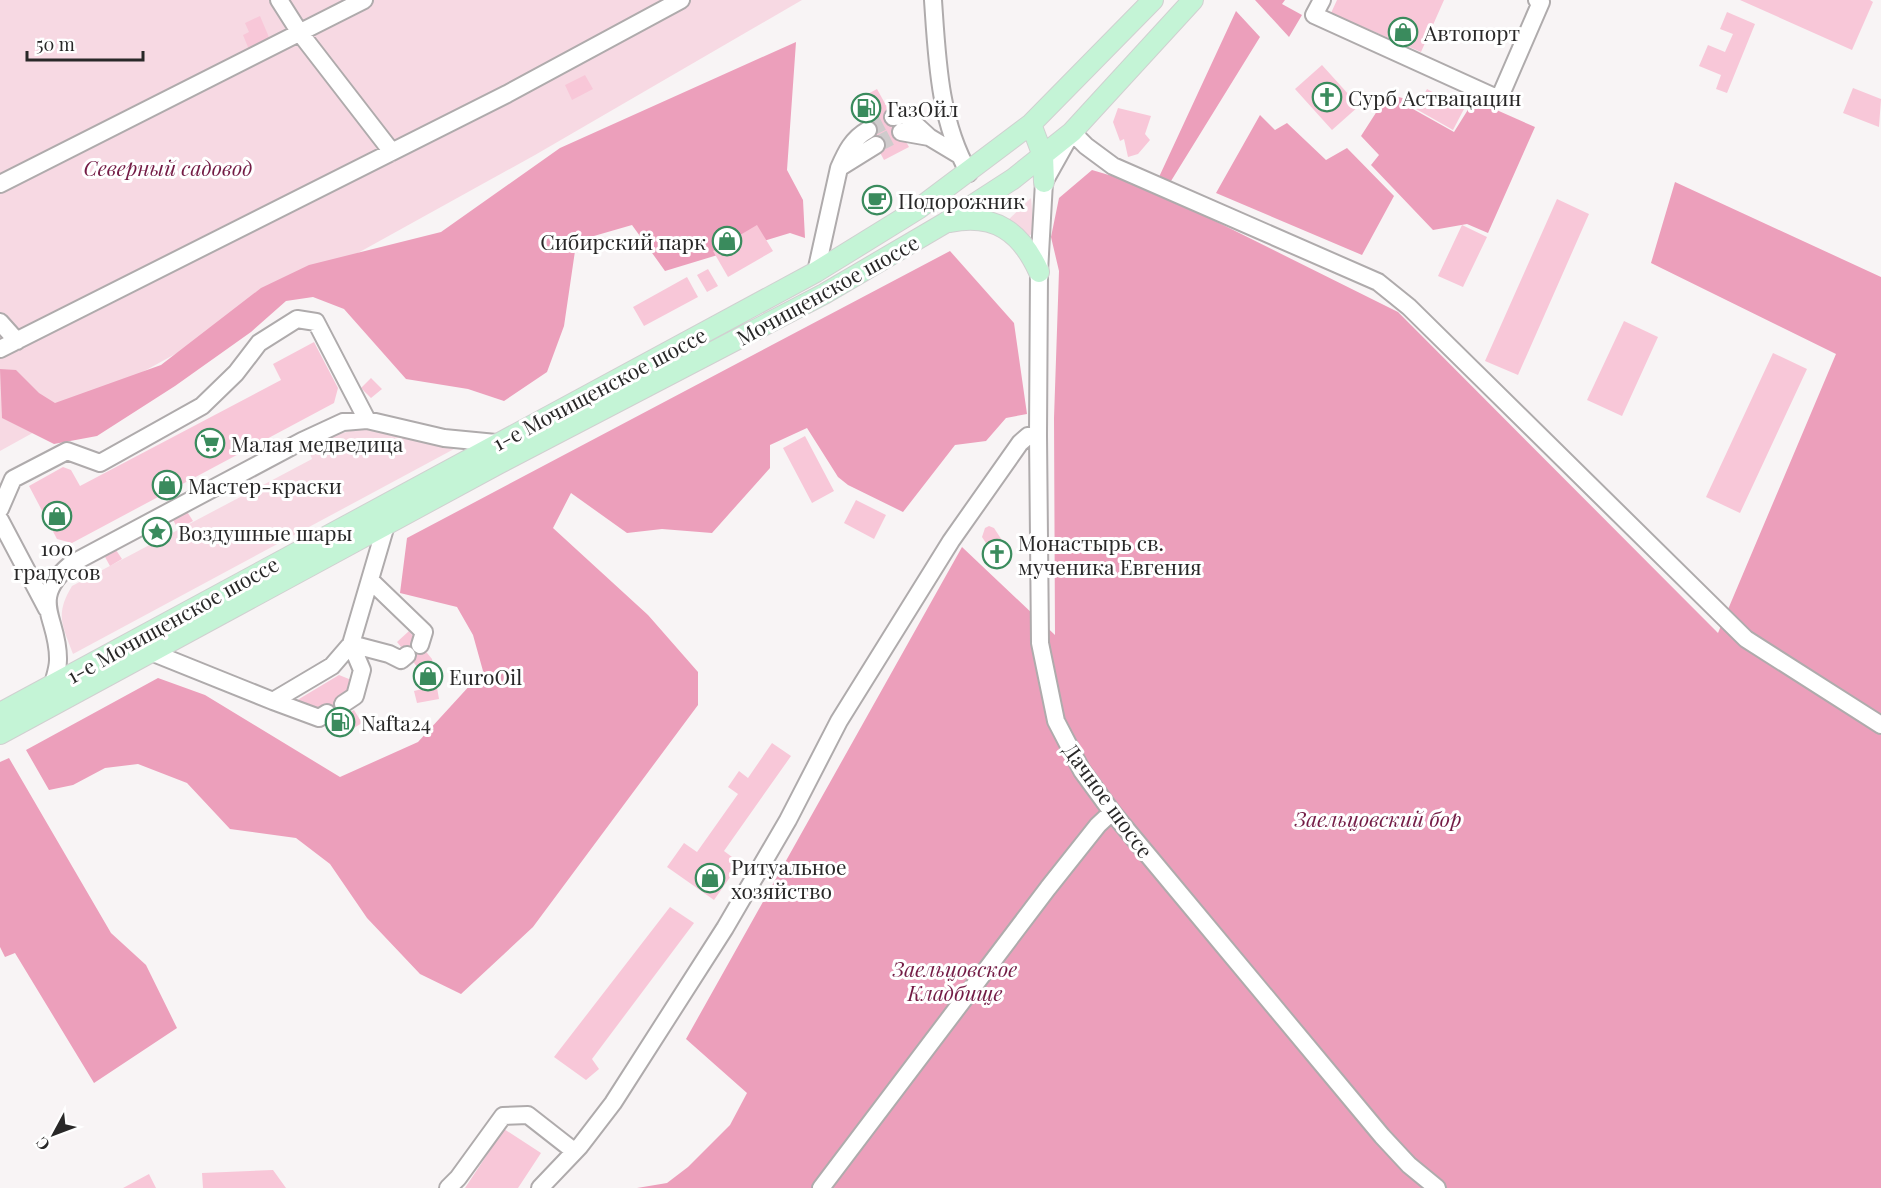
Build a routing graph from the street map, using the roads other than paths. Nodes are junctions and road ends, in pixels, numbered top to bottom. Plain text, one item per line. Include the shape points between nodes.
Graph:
1 (279, 0) edge
2 (364, 0) edge
3 (681, 0) edge
4 (933, 0) edge
5 (1153, 0) edge
6 (1193, 0) edge
7 (1322, 0) edge
8 (1537, 0) edge
9 (300, 33) junction
10 (893, 117) dead end
11 (1031, 124) junction
12 (901, 132) tunnel mouth
13 (1072, 132) junction
14 (930, 137) junction
15 (872, 138) tunnel mouth
16 (392, 152) junction
17 (959, 155) junction
18 (1042, 156) junction
19 (969, 173) junction
20 (1044, 182) junction
21 (0, 184) edge
22 (945, 223) junction
23 (816, 272) junction
24 (1039, 272) junction
25 (0, 322) edge
26 (17, 340) junction
27 (0, 349) edge
28 (367, 420) junction
29 (1038, 435) junction
30 (496, 443) junction
31 (0, 509) edge
32 (0, 520) edge
33 (386, 525) junction
34 (370, 580) junction
35 (47, 609) junction
36 (351, 644) junction
37 (151, 652) junction
38 (53, 684) junction
39 (273, 701) junction
40 (343, 704) dead end
41 (0, 713) edge
42 (327, 713) dead end
43 (1881, 725) edge
44 (0, 734) edge
45 (1113, 812) junction
46 (574, 1151) junction
47 (447, 1188) edge
48 (540, 1188) edge
49 (821, 1188) edge
50 (1437, 1188) edge

1 - 9 street
2 - 9 street
3 - 16 street
4 - 17 street via 939,84
5 - 11 main road, 1-е Мочищенское шоссе
6 - 13 main road
7 - 8 street via 1314,15 1499,99 1541,2
9 - 16 street
9 - 21 street
10 - 14 street via 905,115
11 - 18 main road
11 - 19 main road, 1-е Мочищенское шоссе
12 - 14 street
13 - 18 main road, Мочищенское шоссе
13 - 20 street
13 - 43 street via 1113,166 1378,282 1409,307 1746,639
14 - 17 street
15 - 23 street via 839,168
16 - 26 street
17 - 19 street
18 - 20 main road
18 - 22 main road, Мочищенское шоссе
19 - 23 main road, 1-е Мочищенское шоссе
20 - 24 street, Дачное шоссе
22 - 24 main road via 970,218 1008,230 1031,253
22 - 33 main road, Мочищенское шоссе via 824,294
23 - 30 main road, 1-е Мочищенское шоссе
24 - 29 street, Дачное шоссе
25 - 26 street
26 - 27 street
28 - 30 street via 444,438
28 - 31 street via 316,322 297,319 259,343 236,373 202,406 100,463 67,452 13,479
28 - 35 street via 343,422 302,441 71,564 56,576
29 - 45 street, Дачное шоссе via 1040,643 1047,684 1068,748
29 - 46 street via 1020,442 951,541 840,721 725,928 613,1102
30 - 38 main road, 1-е Мочищенское шоссе
32 - 35 street
33 - 34 street
33 - 37 main road, Мочищенское шоссе
34 - 36 street
34 - 36 street via 424,632 414,650 401,660
35 - 38 street via 58,660
36 - 39 street via 332,666
36 - 40 street via 362,670 355,696
37 - 39 street
37 - 44 main road, Мочищенское шоссе
38 - 41 main road, 1-е Мочищенское шоссе
39 - 42 street via 319,718
45 - 49 street via 1048,888
45 - 50 street, Дачное шоссе via 1382,1136
46 - 47 street via 528,1115 503,1116
46 - 48 street

